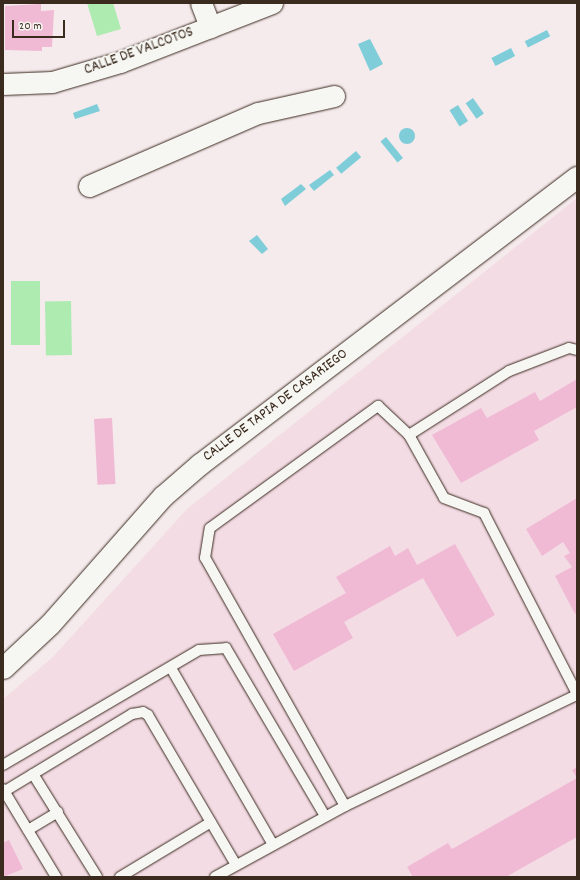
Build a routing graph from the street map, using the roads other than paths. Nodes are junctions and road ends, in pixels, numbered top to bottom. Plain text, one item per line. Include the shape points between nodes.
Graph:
1 (202, 3) edge
2 (272, 3) edge
3 (210, 27) junction
4 (3, 84) edge
5 (334, 96) dead end
6 (577, 177) edge
7 (89, 186) dead end
8 (577, 350) edge
9 (409, 435) junction
10 (3, 668) edge
11 (171, 668) junction
12 (577, 694) edge
13 (3, 765) edge
14 (33, 774) junction
15 (4, 790) edge
16 (345, 806) junction
17 (58, 812) junction
18 (325, 816) junction
19 (211, 822) junction
20 (28, 830) junction
21 (272, 845) junction
22 (236, 865) junction
23 (56, 877) edge
24 (97, 877) edge
25 (120, 877) edge
26 (215, 877) edge

1 - 3 street
2 - 3 street, CALLE DE VALCOTOS
3 - 4 street, CALLE DE VALCOTOS via 120,62 52,82
5 - 7 street via 258,113
6 - 10 street, CALLE DE TAPIA DE CASARIEGO via 163,496 50,624
8 - 9 lane via 569,348 509,371
9 - 12 lane via 444,498 484,513
9 - 16 lane via 378,406 210,528 205,558 214,579
11 - 13 lane
11 - 18 lane via 199,650 226,648
11 - 21 lane
12 - 16 lane
14 - 15 lane
14 - 17 lane
14 - 19 lane via 132,714 143,712 148,715
15 - 20 lane
16 - 18 lane
17 - 20 lane
17 - 24 lane
18 - 21 lane
19 - 22 lane
19 - 25 lane
20 - 23 lane
21 - 22 lane
22 - 26 lane

